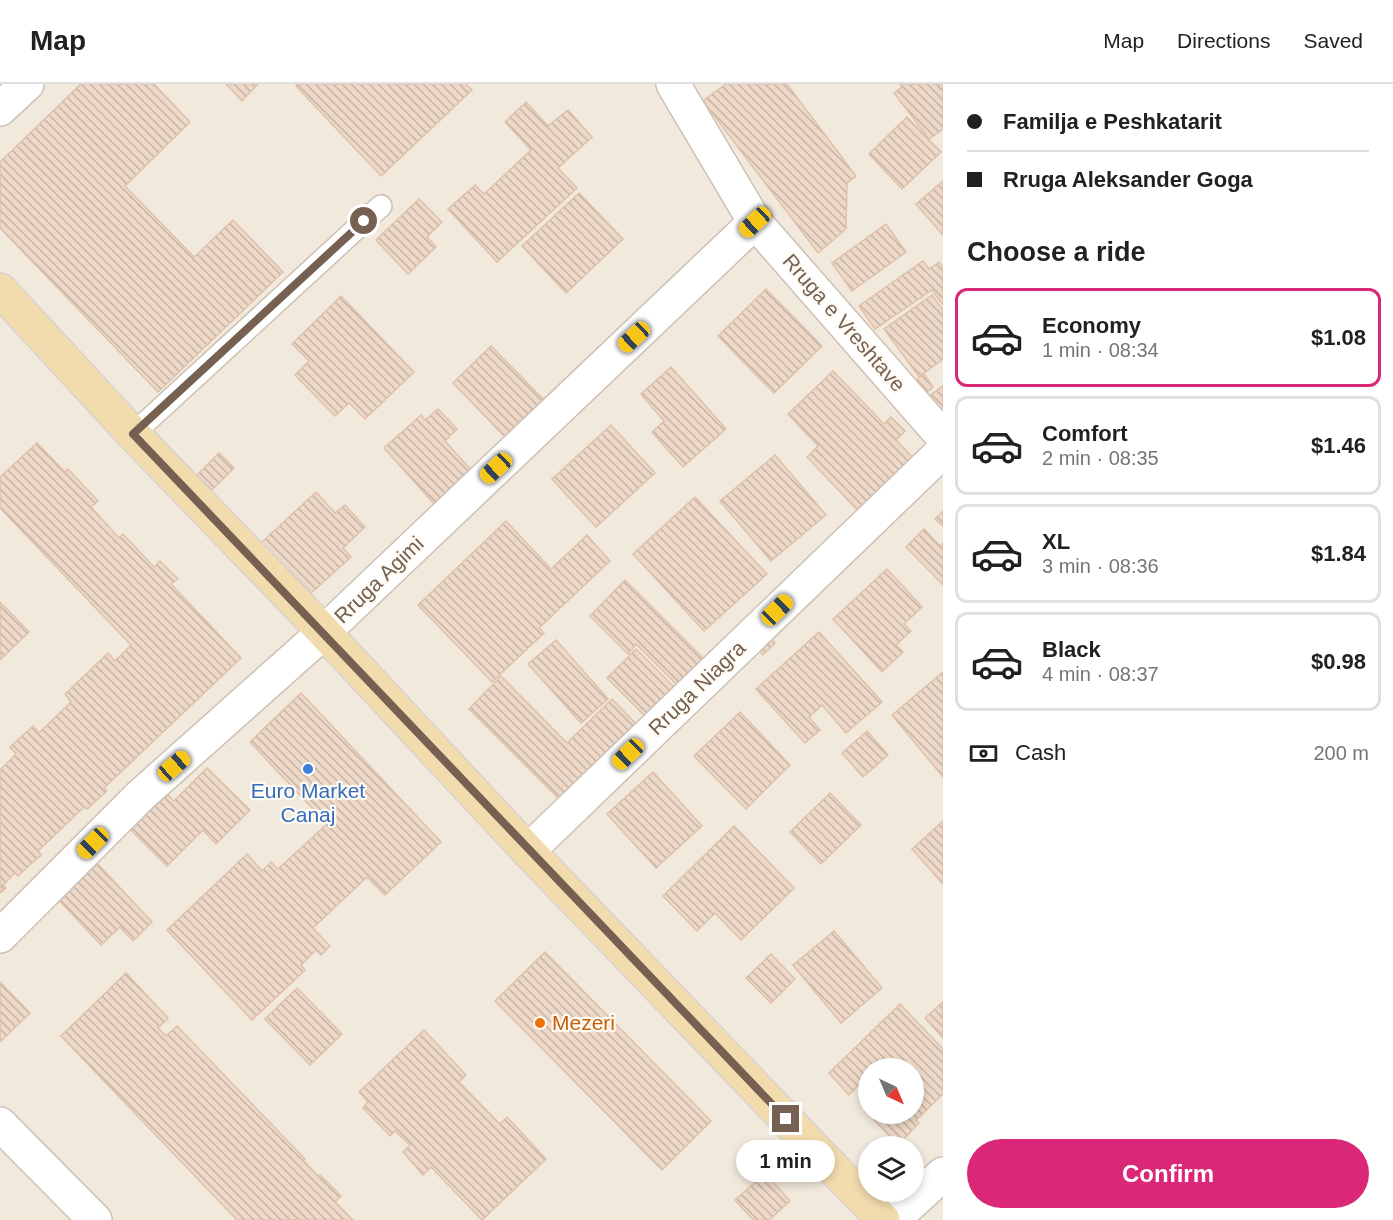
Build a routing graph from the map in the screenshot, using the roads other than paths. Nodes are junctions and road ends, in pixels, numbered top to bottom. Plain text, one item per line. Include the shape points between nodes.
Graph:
1 (27, 84) edge
2 (673, 84) edge
3 (0, 109) edge
4 (381, 206) dead end
5 (755, 222) junction
6 (0, 290) edge
7 (133, 434) junction
8 (943, 437) edge
9 (943, 451) edge
10 (324, 632) junction
11 (528, 850) junction
12 (0, 936) edge
13 (0, 1124) edge
14 (943, 1174) edge
15 (94, 1220) edge
16 (883, 1220) edge
17 (893, 1220) edge

1 - 3 street
2 - 5 street, Rruga e Vreshtave
4 - 7 lane
5 - 8 street, Rruga e Vreshtave
5 - 10 street, Rruga Agimi
6 - 7 main road
7 - 10 main road
9 - 11 street, Rruga Niagra
10 - 11 main road
10 - 12 street, Rruga Agimi via 140,796
11 - 16 main road
13 - 15 street
14 - 17 street

